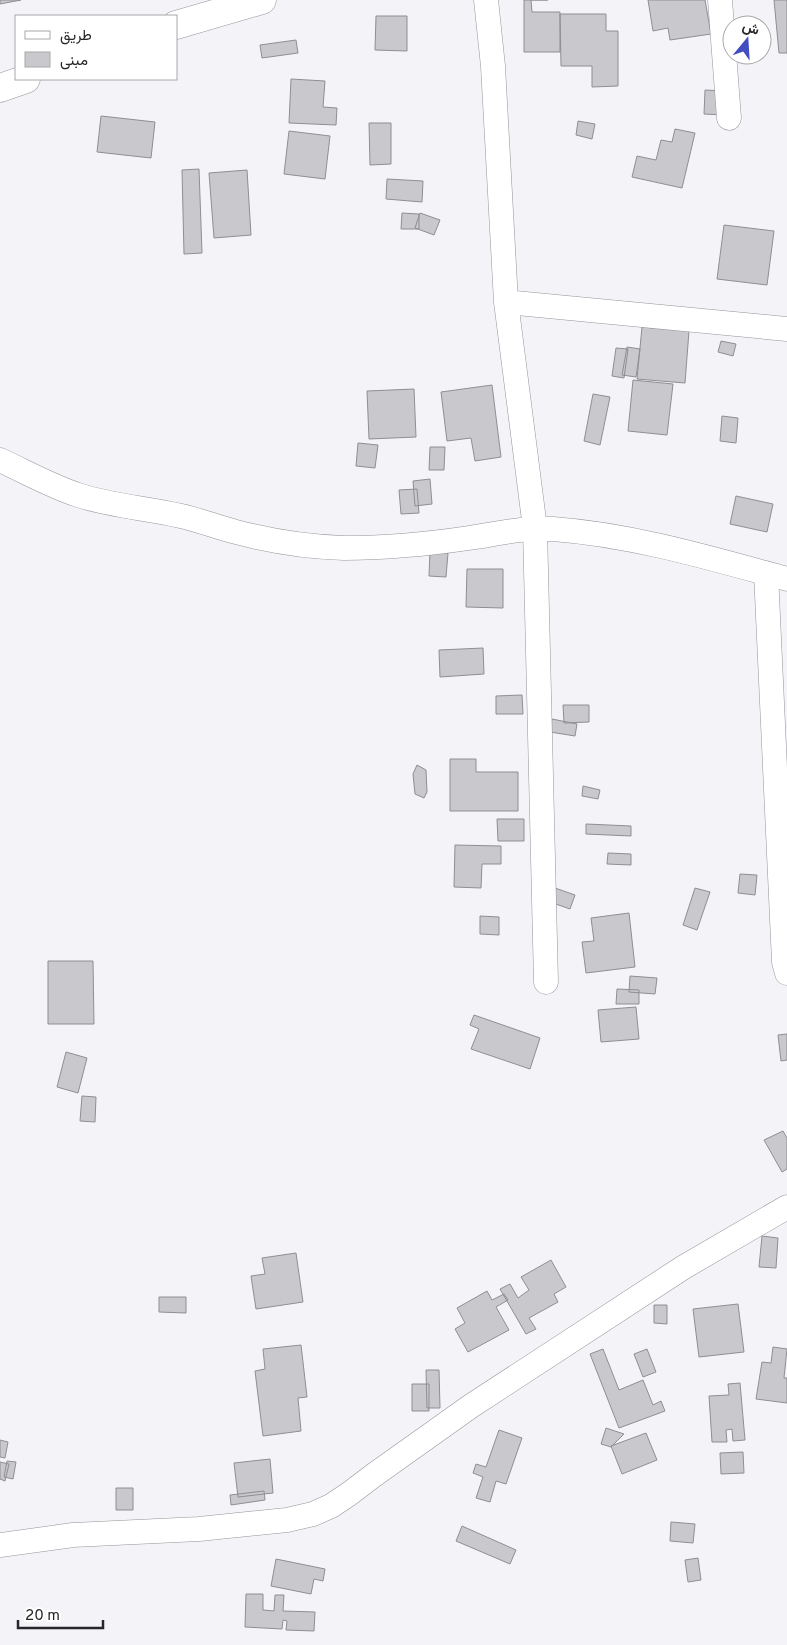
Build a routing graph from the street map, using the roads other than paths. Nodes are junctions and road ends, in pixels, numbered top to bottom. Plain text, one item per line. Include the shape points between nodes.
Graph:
1 (262, 0) edge
2 (486, 0) edge
3 (720, 0) edge
4 (178, 24) edge
5 (23, 80) edge
6 (0, 88) edge
7 (729, 118) dead end
8 (506, 302) junction
9 (787, 329) edge
10 (0, 460) edge
11 (535, 528) junction
12 (777, 576) edge
13 (787, 973) edge
14 (546, 982) dead end
15 (787, 1207) edge
16 (0, 1545) edge

1 - 4 main road
2 - 8 street via 493,66
3 - 7 street
5 - 6 main road
8 - 9 street
8 - 11 street
10 - 11 street via 78,495 288,543 343,548 392,546
11 - 12 street via 649,543
11 - 14 street
12 - 13 street via 784,962
15 - 16 street via 684,1267 471,1406 332,1506 287,1520 73,1535

